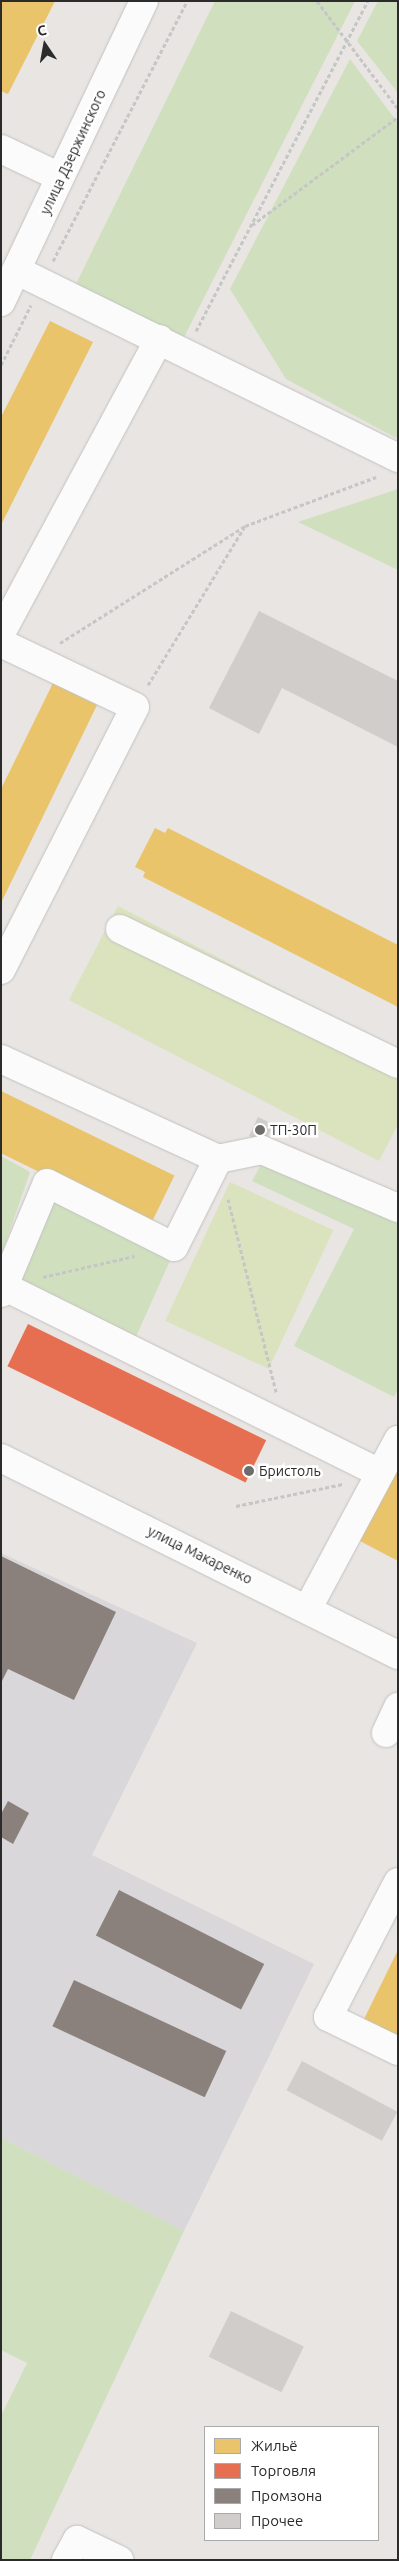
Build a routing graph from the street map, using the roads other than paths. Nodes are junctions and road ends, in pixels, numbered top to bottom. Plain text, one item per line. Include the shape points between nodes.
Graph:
1 (144, 1) edge
2 (1, 149) edge
3 (60, 177) junction
4 (18, 271) junction
5 (1, 302) edge
6 (159, 339) junction
7 (389, 467) edge
8 (1, 633) edge
9 (1, 643) edge
10 (120, 928) dead end
11 (1, 970) edge
12 (1, 1059) edge
13 (398, 1064) edge
14 (218, 1160) junction
15 (398, 1208) edge
16 (2, 1288) edge
17 (398, 1440) edge
18 (1, 1458) edge
19 (380, 1473) junction
20 (308, 1608) junction
21 (398, 1655) edge
22 (398, 1707) edge
23 (386, 1733) dead end
24 (398, 1882) edge
25 (398, 2051) edge
26 (66, 2560) edge
27 (119, 2560) edge

1 - 3 street, улица Дзержинского
2 - 3 street
3 - 4 street, улица Дзержинского
4 - 5 street, улица Дзержинского
4 - 6 street
6 - 7 street
6 - 8 street
9 - 11 street via 32,661 135,707
10 - 13 street
12 - 14 street
14 - 15 street via 262,1150
14 - 16 street via 174,1247 46,1183
16 - 19 street
17 - 19 street
18 - 20 street, улица Макаренко
19 - 20 street
20 - 21 street, улица Макаренко
22 - 23 street
24 - 25 street via 328,2017
26 - 27 street via 76,2540

